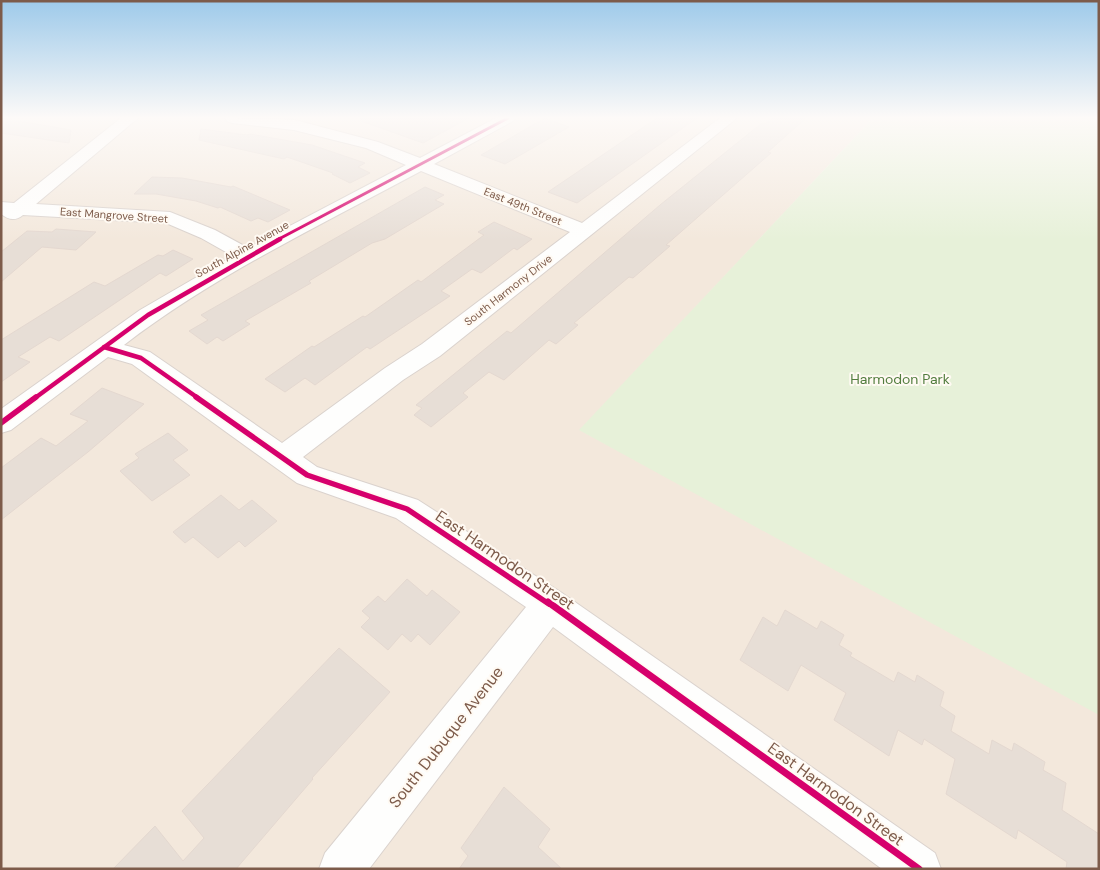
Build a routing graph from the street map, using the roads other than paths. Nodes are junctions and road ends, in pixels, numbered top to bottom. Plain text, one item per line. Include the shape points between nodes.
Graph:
1 (77, 159) edge
2 (406, 159) edge
3 (435, 159) edge
4 (678, 159) edge
5 (423, 165) junction
6 (10, 209) edge
7 (1, 222) edge
8 (585, 231) junction
9 (248, 256) junction
10 (104, 348) junction
11 (1, 423) edge
12 (282, 458) junction
13 (550, 604) junction
14 (341, 869) edge
15 (919, 869) edge

1 - 6 street
2 - 5 street, East 49th Street
3 - 5 street, South Alpine Avenue
4 - 8 street, South Harmony Drive
5 - 8 street, East 49th Street
5 - 9 street, South Alpine Avenue
6 - 7 street
6 - 9 street, East Mangrove Street via 170,218
8 - 12 street, South Harmony Drive via 431,350
9 - 10 street, South Alpine Avenue via 148,315
10 - 11 street, South Alpine Avenue
10 - 12 street, East Harmodon Street via 141,358
12 - 13 street, East Harmodon Street via 307,475 407,509
13 - 14 street, South Dubuque Avenue
13 - 15 street, East Harmodon Street

